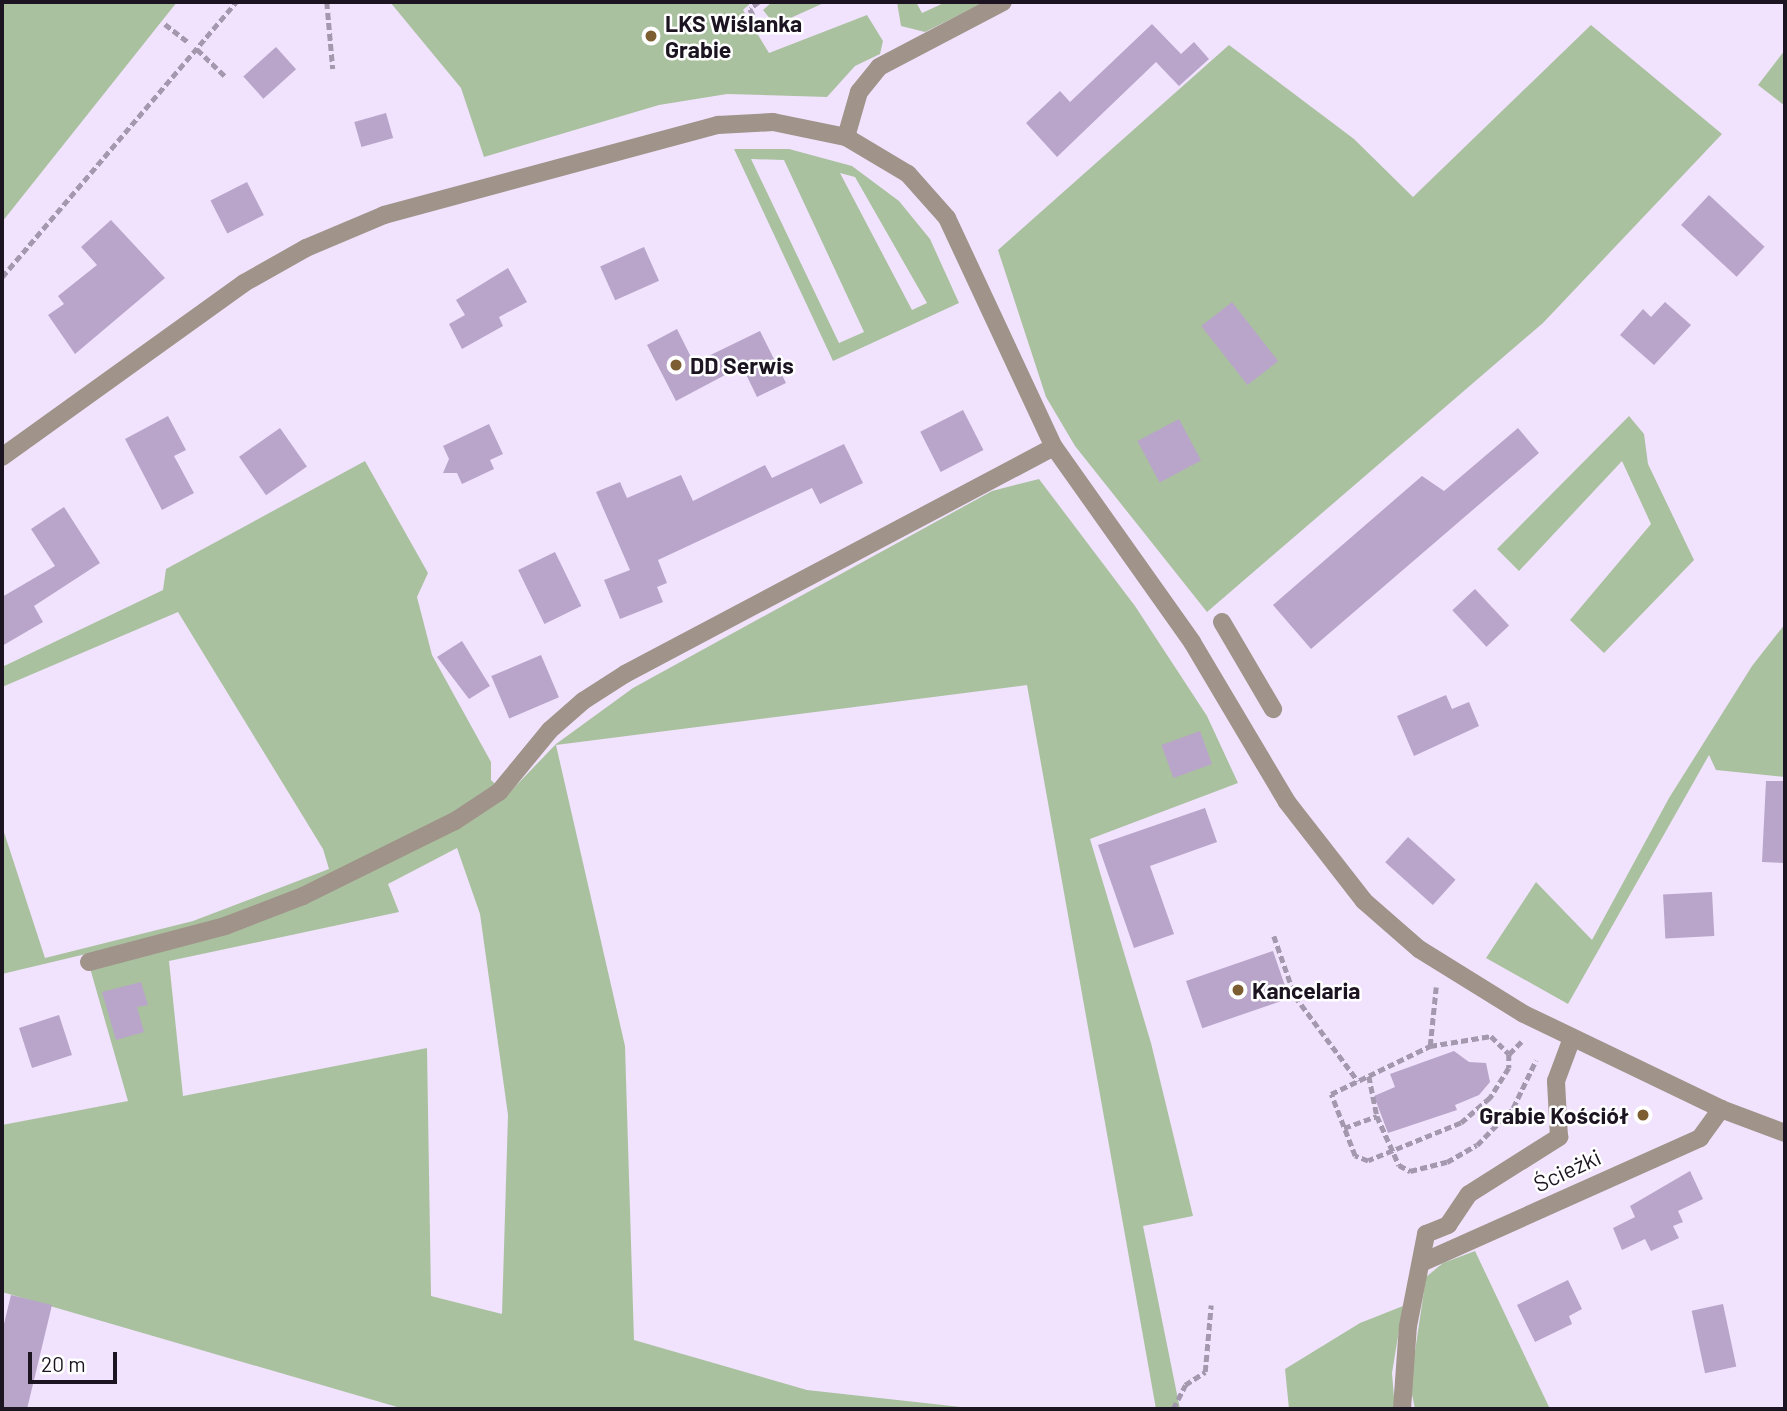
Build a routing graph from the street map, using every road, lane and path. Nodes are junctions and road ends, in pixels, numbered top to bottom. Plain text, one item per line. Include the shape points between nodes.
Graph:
1 (236, 2) edge
2 (327, 2) edge
3 (759, 2) edge
4 (1003, 2) edge
5 (165, 23) dead end
6 (762, 32) dead end
7 (189, 43) dead end
8 (197, 49) dead end
9 (333, 69) dead end
10 (225, 76) dead end
11 (846, 137) junction
12 (2, 276) edge
13 (1054, 447) junction
14 (2, 457) edge
15 (1223, 622) dead end
16 (1273, 709) dead end
17 (1274, 936) dead end
18 (89, 962) dead end
19 (1437, 985) dead end
20 (1526, 1034) dead end
21 (1572, 1038) junction
22 (1430, 1046) junction
23 (1509, 1054) junction
24 (1540, 1054) dead end
25 (1369, 1076) junction
26 (1358, 1081) junction
27 (1721, 1109) junction
28 (1377, 1116) junction
29 (1344, 1128) junction
30 (1785, 1133) edge
31 (1393, 1152) junction
32 (1421, 1263) junction
33 (1211, 1305) dead end
34 (1173, 1409) edge
35 (1402, 1409) edge

1 - 12 path
2 - 9 path
3 - 6 path via 750,9
4 - 11 street via 879,67 859,92
5 - 7 path
8 - 10 path
11 - 13 street via 908,174 947,218
11 - 14 street via 772,122 719,125 384,215 306,248 244,283
13 - 18 street via 625,674 583,701 550,730 499,792 455,821 303,896 225,926
13 - 21 street via 1170,609 1287,802 1345,881 1389,925 1439,962
15 - 16 street
17 - 26 path via 1295,996
19 - 22 path
20 - 23 path
21 - 27 street
21 - 32 street via 1556,1081 1559,1138 1469,1194 1448,1225 1426,1234
22 - 23 path via 1491,1036
22 - 25 path
23 - 31 path via 1509,1068 1490,1098 1461,1123
24 - 31 path via 1513,1108 1478,1145 1447,1162 1410,1171 1399,1165
25 - 26 path
25 - 28 path
26 - 29 path via 1331,1094
27 - 30 street
27 - 32 street, Ścieżki via 1700,1138
28 - 29 path
28 - 31 path
29 - 31 path via 1355,1156 1368,1161
32 - 35 street via 1408,1326
33 - 34 path via 1205,1372 1185,1385

